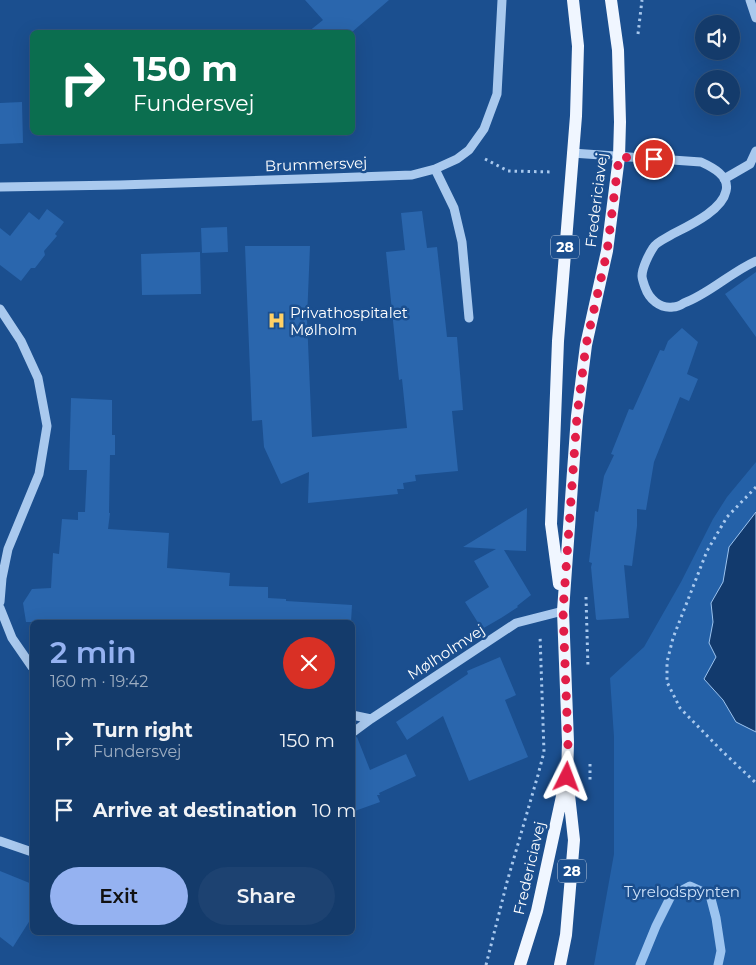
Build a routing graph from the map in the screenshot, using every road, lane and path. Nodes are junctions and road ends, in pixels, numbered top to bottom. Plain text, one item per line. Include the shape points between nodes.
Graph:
1 (502, 0) edge
2 (573, 0) edge
3 (611, 0) edge
4 (642, 0) edge
5 (750, 0) edge
6 (756, 18) edge
7 (638, 41) dead end
8 (469, 150) junction
9 (756, 151) edge
10 (572, 153) junction
11 (619, 157) junction
12 (435, 169) junction
13 (556, 172) dead end
14 (724, 179) junction
15 (0, 187) edge
16 (756, 261) edge
17 (0, 308) edge
18 (469, 318) dead end
19 (756, 487) edge
20 (586, 590) dead end
21 (0, 602) edge
22 (0, 608) edge
23 (563, 611) junction
24 (539, 617) junction
25 (30, 664) edge
26 (588, 669) dead end
27 (355, 716) edge
28 (371, 719) junction
29 (355, 731) edge
30 (590, 757) dead end
31 (567, 777) junction
32 (756, 783) edge
33 (590, 787) dead end
34 (0, 841) edge
35 (30, 851) edge
36 (486, 965) edge
37 (520, 965) edge
38 (560, 965) edge

1 - 8 street, Brummersvej via 498,94 484,129
2 - 10 main road, Fredericiavej / 28 via 578,46
3 - 11 main road, Fredericiavej / 28 via 618,50
4 - 7 path
5 - 6 street
8 - 12 street, Brummersvej
8 - 13 path via 508,171
9 - 14 street via 750,164
10 - 11 street
10 - 23 main road, Fredericiavej / 28 via 558,341 551,524
11 - 14 street via 701,162 718,171
11 - 23 main road, Fredericiavej / 28 via 607,252 586,345 577,416
12 - 15 street, Brummersvej via 412,175
12 - 18 street via 454,208 462,242
14 - 16 street via 727,189 713,210 654,246 642,276 646,290 656,303 674,307 693,300
17 - 21 street via 21,341 38,378 48,426 39,474 8,550
19 - 32 path via 727,517 706,551 673,638 667,682 680,708
20 - 26 path
22 - 25 street via 12,638
23 - 24 street, Mølholmvej
23 - 31 main road, Fredericiavej / 28
24 - 28 street, Mølholmvej via 516,623
24 - 36 path via 544,752
27 - 28 street
28 - 29 street, Mølholmvej
30 - 33 path
31 - 37 main road, Fredericiavej / 28
31 - 38 main road, Fredericiavej / 28 via 574,840 566,935
34 - 35 street

